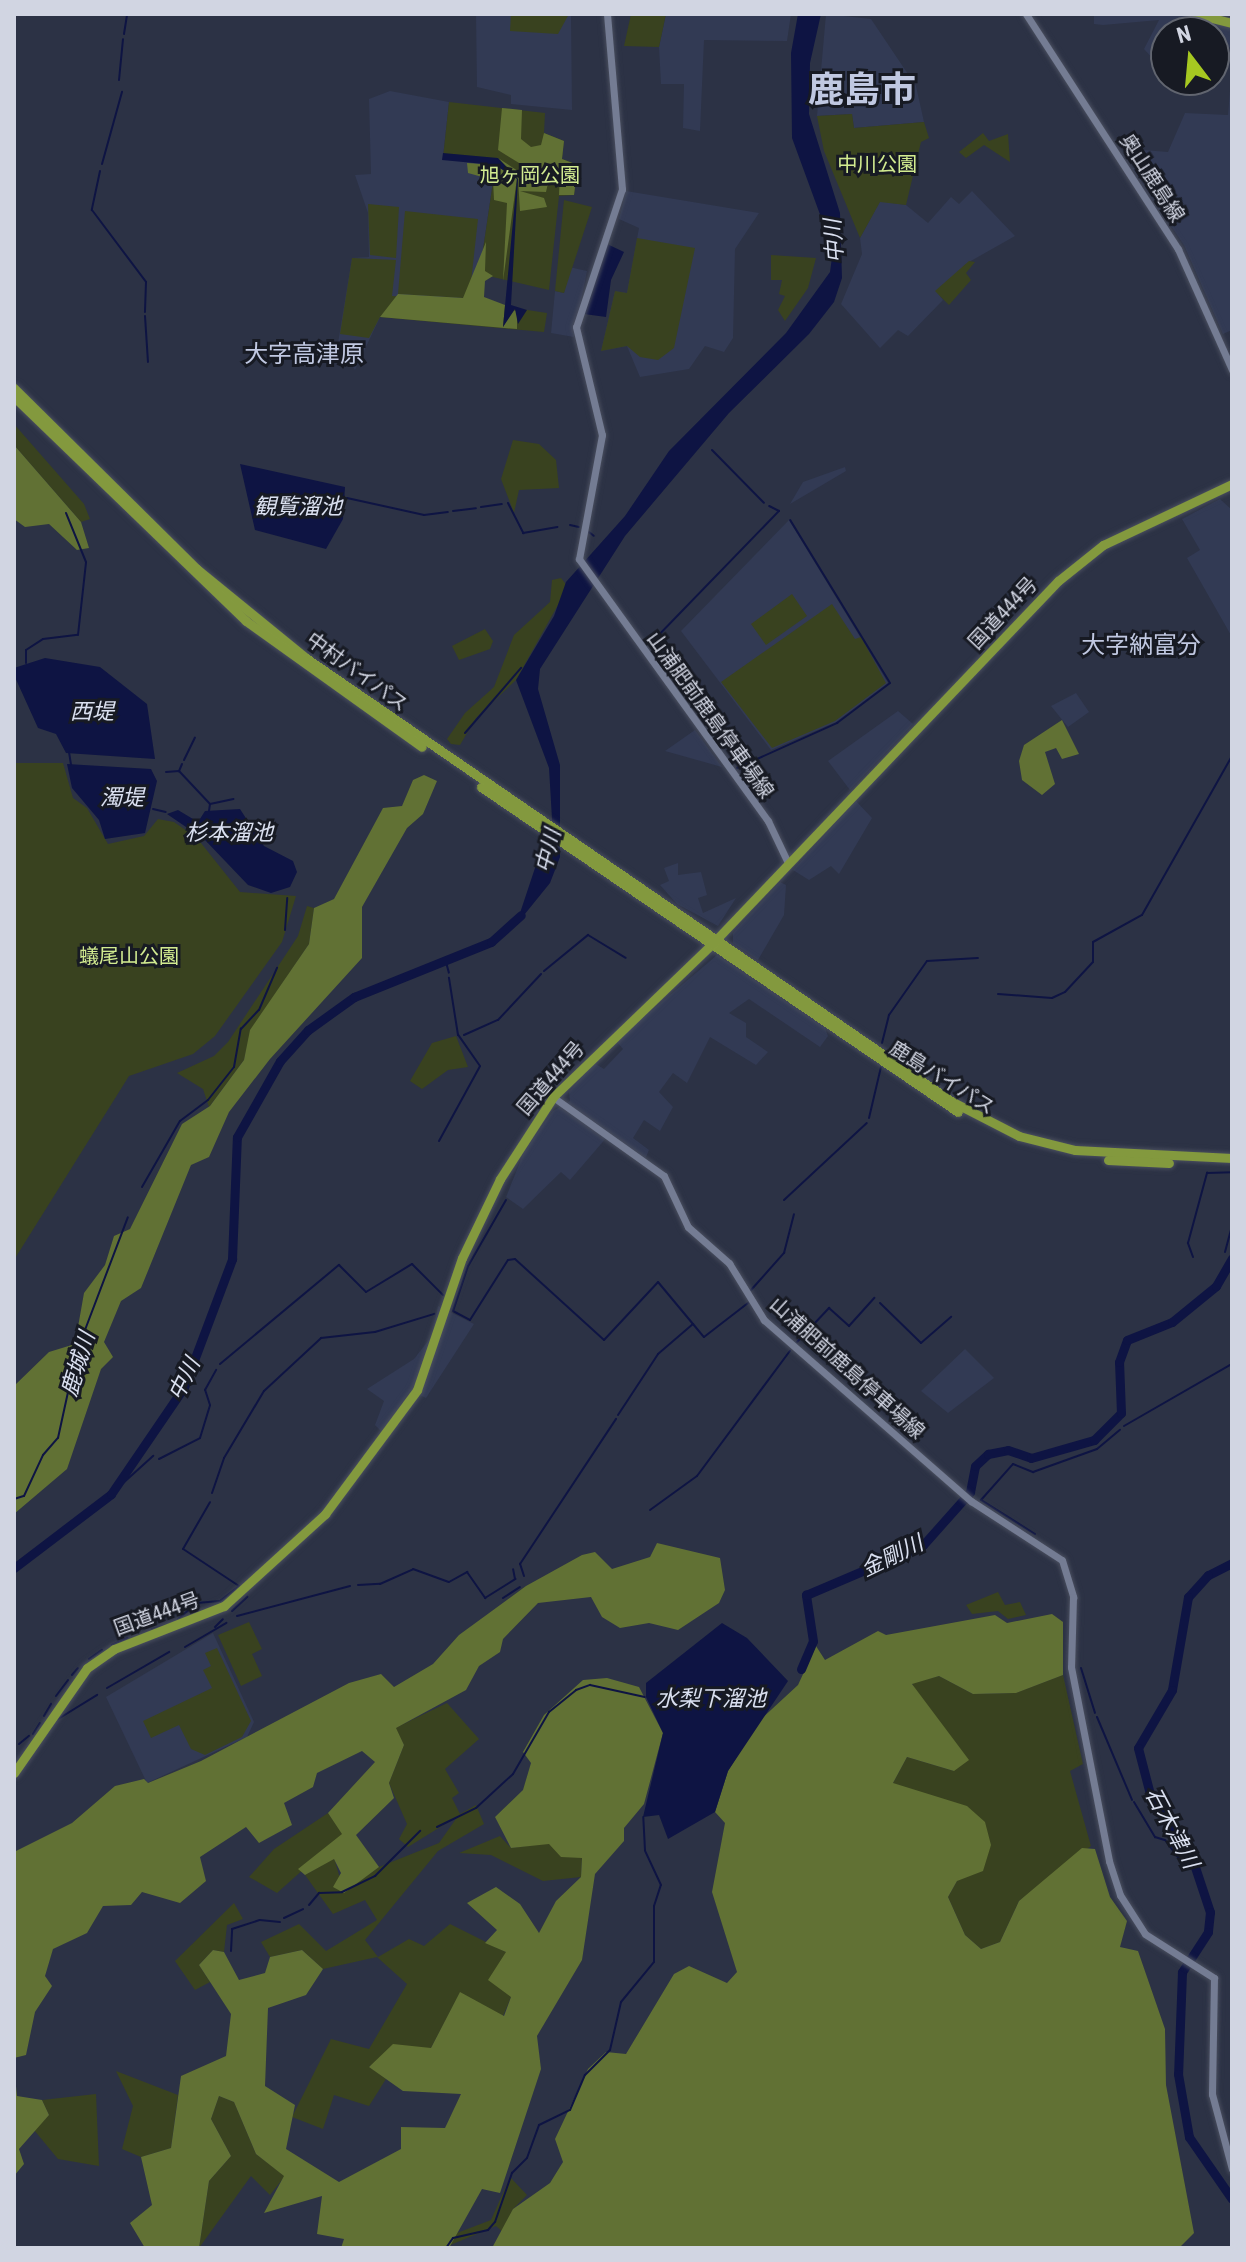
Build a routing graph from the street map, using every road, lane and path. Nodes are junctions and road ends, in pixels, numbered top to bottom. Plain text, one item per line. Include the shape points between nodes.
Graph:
1 (607, 14) edge
2 (1026, 14) edge
3 (1196, 14) edge
4 (1232, 23) edge
5 (1232, 370) edge
6 (14, 388) edge
7 (14, 397) edge
8 (1232, 484) edge
9 (430, 748) junction
10 (788, 863) junction
11 (714, 941) junction
12 (553, 1097) junction
13 (1232, 1161) edge
14 (14, 1773) edge
15 (1232, 2169) edge

1 - 10 main road, 山浦肥前鹿島停車場線 via 622,189 576,327 602,435 580,564 768,821
2 - 5 main road, 奥山鹿島線 via 1178,249
3 - 4 highway
6 - 9 highway, 中村バイパス via 230,596
7 - 9 highway, 中村バイパス via 246,621
8 - 10 highway, 国道444号 via 1082,560
9 - 11 highway, 中村バイパス
10 - 11 highway, 国道444号
11 - 12 highway, 国道444号
11 - 13 highway, 鹿島バイパス via 991,1124 1075,1150
12 - 14 highway, 国道444号 via 500,1179 462,1258 417,1390 325,1514 224,1606 114,1649 87,1668
12 - 15 main road, 山浦肥前鹿島停車場線 via 664,1176 688,1227 729,1263 764,1320 971,1501 1056,1553 1069,1573 1071,1667 1109,1861 1128,1910 1145,1934 1176,1959 1195,1965 1218,1987 1212,2094

